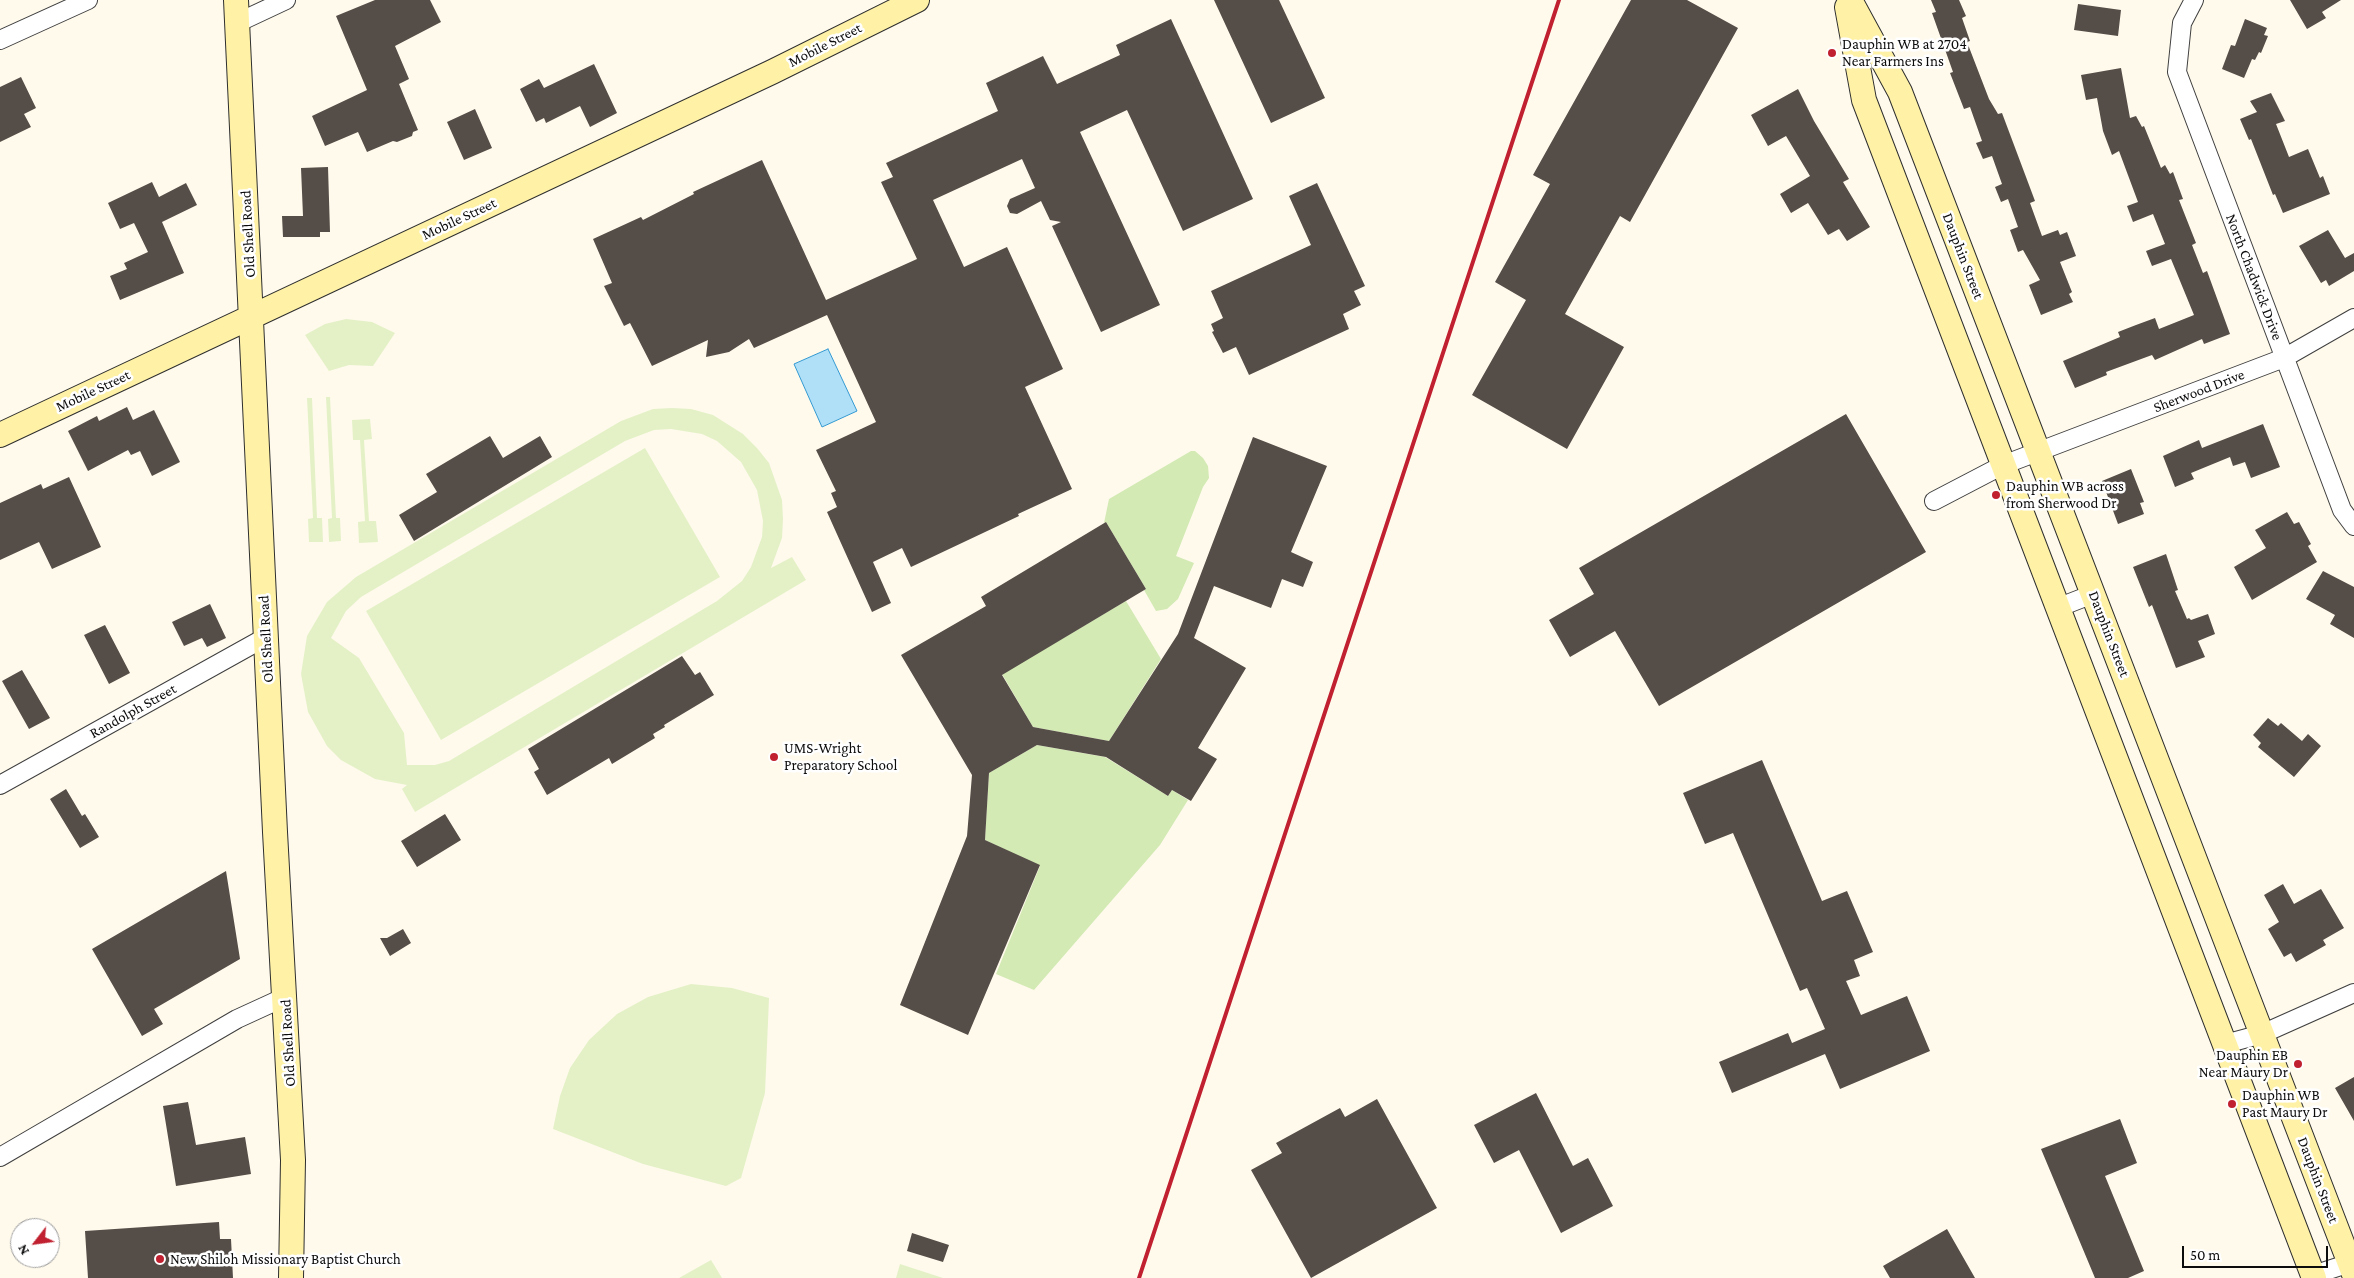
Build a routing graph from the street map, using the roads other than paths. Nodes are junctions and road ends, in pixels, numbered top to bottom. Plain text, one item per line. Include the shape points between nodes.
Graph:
1 (88, 0) edge
2 (286, 0) edge
3 (917, 0) edge
4 (1846, 0) edge
5 (1850, 0) edge
6 (2194, 0) edge
7 (236, 11) edge
8 (0, 40) edge
9 (252, 316) junction
10 (2354, 318) edge
11 (2284, 358) junction
12 (0, 435) edge
13 (2038, 452) junction
14 (2003, 465) junction
15 (1934, 501) dead end
16 (2354, 526) edge
17 (2093, 594) junction
18 (2057, 608) junction
19 (266, 638) junction
20 (0, 785) edge
21 (2354, 993) edge
22 (285, 997) junction
23 (2262, 1034) junction
24 (2225, 1044) junction
25 (0, 1157) edge
26 (2352, 1268) edge
27 (2313, 1277) edge
28 (291, 1278) edge

1 - 8 street
2 - 7 street
3 - 9 main road, Mobile Street via 772,72
4 - 14 main road via 1864,100
5 - 13 main road, Dauphin Street via 1900,92
6 - 11 street, North Chadwick Drive via 2182,22 2177,72
7 - 9 main road, Old Shell Road
9 - 12 main road, Mobile Street
9 - 19 main road, Old Shell Road
10 - 11 street, Sherwood Drive
11 - 13 street, Sherwood Drive
11 - 16 street, North Chadwick Drive via 2342,510
13 - 14 street, Sherwood Drive
13 - 17 main road, Dauphin Street
14 - 15 street, Sherwood Drive
14 - 18 main road
17 - 18 street
17 - 23 main road, Dauphin Street
18 - 24 main road
19 - 20 street, Randolph Street
19 - 22 main road, Old Shell Road
21 - 23 street
22 - 25 street via 229,1023
22 - 28 main road, Old Shell Road via 293,1160
23 - 24 street
23 - 26 main road, Dauphin Street
24 - 27 main road
26 - 27 street

